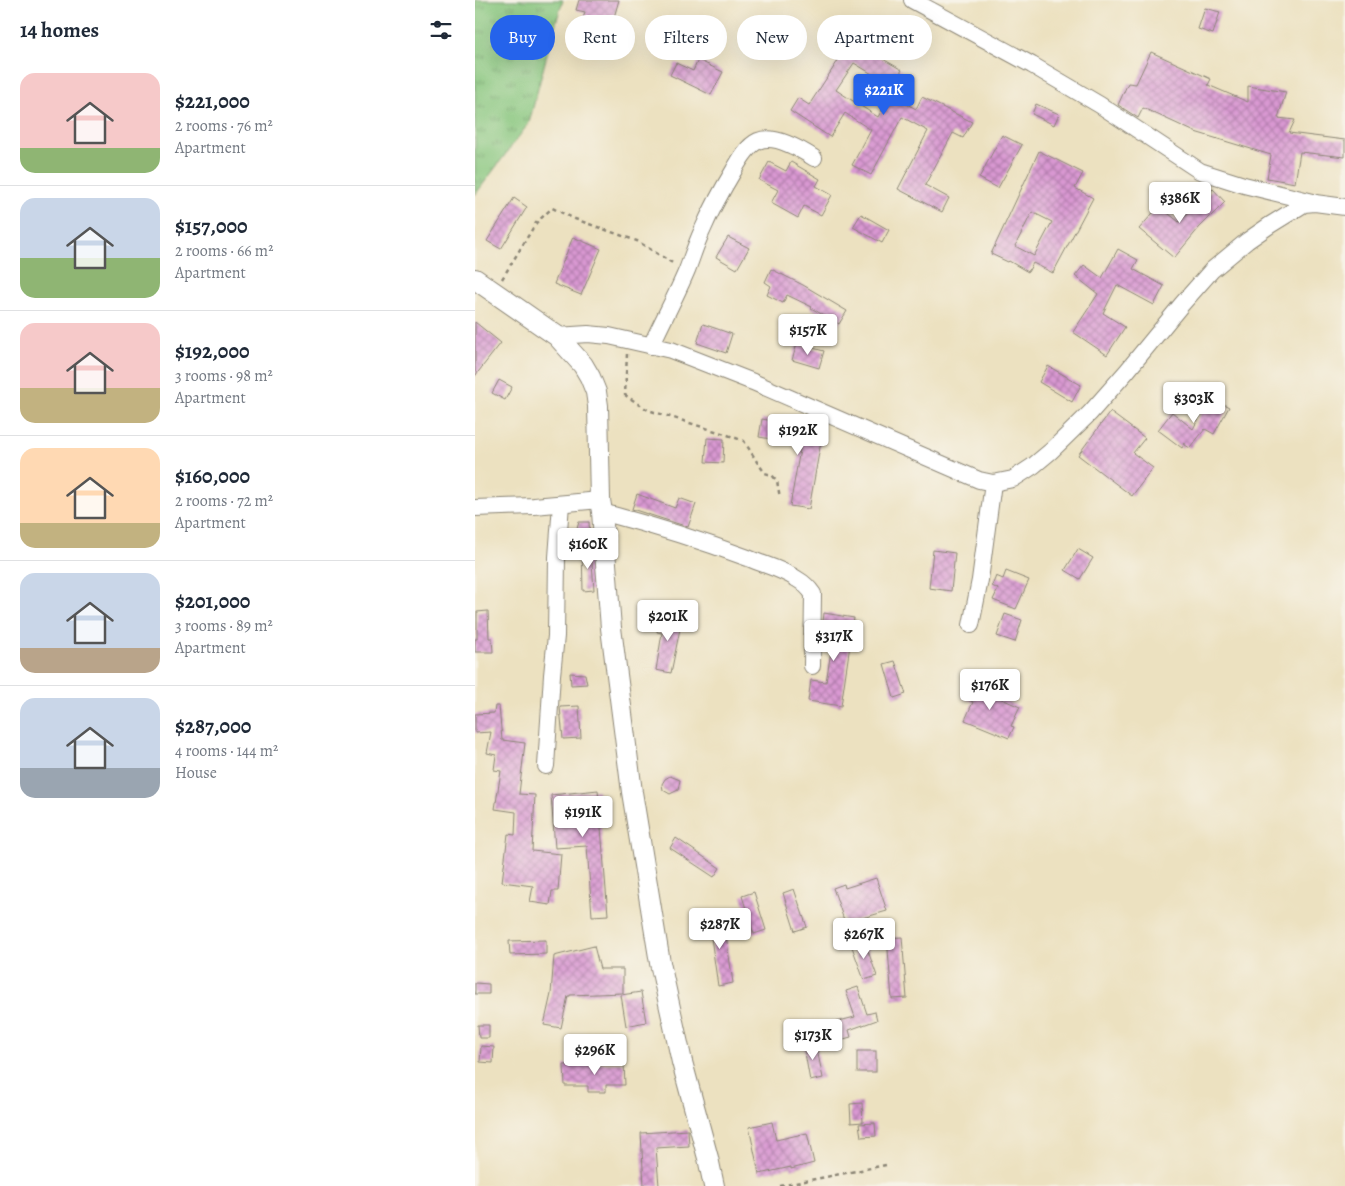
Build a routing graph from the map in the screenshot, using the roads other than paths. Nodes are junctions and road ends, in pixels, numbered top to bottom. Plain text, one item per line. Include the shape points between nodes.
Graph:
1 (912, 0) edge
2 (814, 158) dead end
3 (1315, 203) junction
4 (1345, 207) edge
5 (475, 279) edge
6 (557, 336) junction
7 (651, 346) junction
8 (993, 483) junction
9 (561, 504) junction
10 (601, 506) junction
11 (475, 508) edge
12 (971, 625) dead end
13 (813, 666) dead end
14 (546, 766) dead end
15 (715, 1186) edge

1 - 3 street via 1100,105 1200,171
2 - 7 street via 771,139 755,142 741,159 702,231
3 - 4 street
3 - 8 street via 1304,204 1229,255 1212,270 1127,371 1051,451 1013,480
5 - 6 street
6 - 7 street via 609,336
6 - 10 street via 583,365 596,392
7 - 8 street via 671,350 753,382 979,480
8 - 12 street
9 - 10 street
9 - 11 street
9 - 14 street via 556,636
10 - 13 street via 779,570 803,582 813,594
10 - 15 street via 611,628 631,792 660,963

